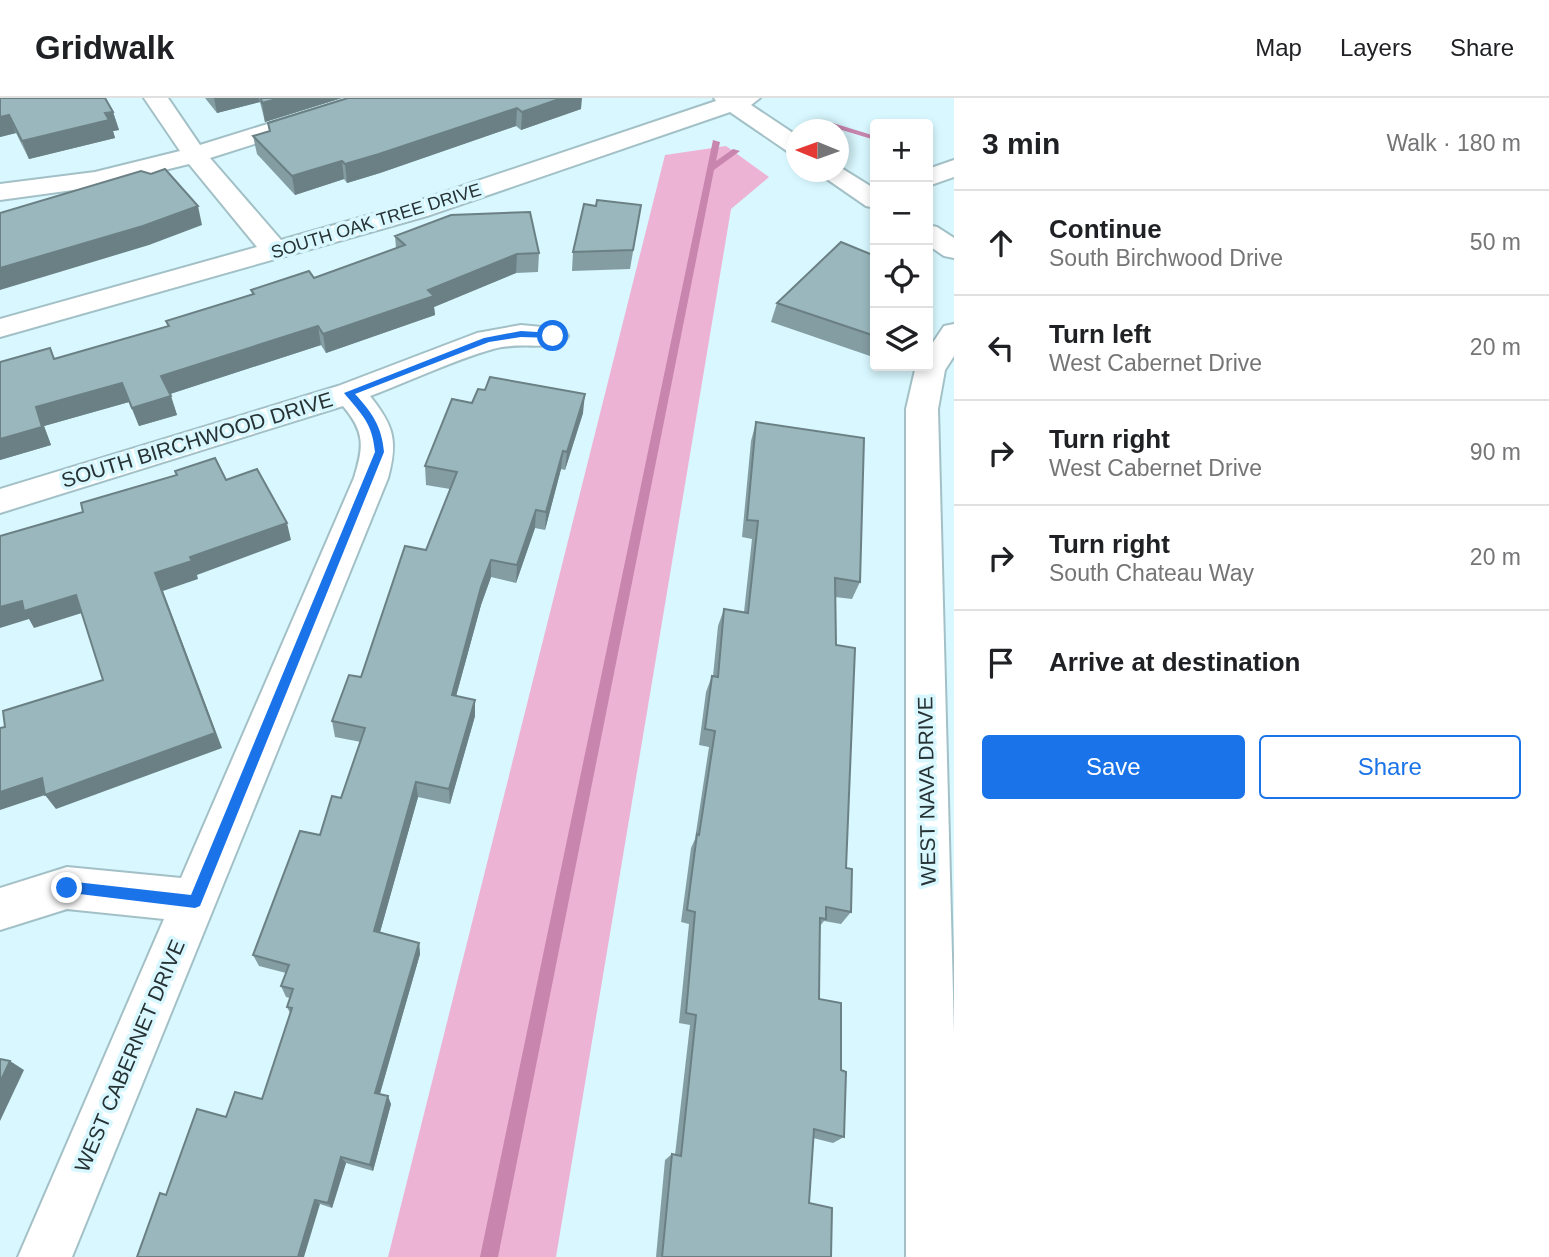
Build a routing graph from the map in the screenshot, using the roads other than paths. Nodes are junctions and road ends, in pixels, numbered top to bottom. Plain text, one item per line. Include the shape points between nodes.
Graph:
1 (156, 98) edge
2 (375, 98) edge
3 (736, 100) edge
4 (786, 138) edge
5 (194, 154) junction
6 (954, 167) edge
7 (933, 176) edge
8 (849, 182) edge
9 (0, 192) edge
10 (870, 196) edge
11 (933, 236) edge
12 (954, 250) edge
13 (275, 252) junction
14 (0, 328) edge
15 (954, 333) edge
16 (553, 336) dead end
17 (349, 393) junction
18 (0, 501) edge
19 (940, 672) edge
20 (195, 901) junction
21 (0, 909) edge
22 (45, 1257) edge
23 (933, 1257) edge

1 - 5 street
2 - 5 street
3 - 4 street
3 - 13 street, SOUTH OAK TREE DRIVE via 418,210
5 - 9 street via 50,189
5 - 13 street
6 - 7 street
8 - 10 street
11 - 12 street
13 - 14 street, SOUTH OAK TREE DRIVE
15 - 19 street, WEST NAVA DRIVE via 930,370 922,409
16 - 17 street, SOUTH BIRCHWOOD DRIVE via 521,334 487,340
17 - 18 street, SOUTH BIRCHWOOD DRIVE
17 - 20 street, WEST CABERNET DRIVE via 377,432 379,452
19 - 23 street, WEST NAVA DRIVE
20 - 21 street via 67,888
20 - 22 street, WEST CABERNET DRIVE

